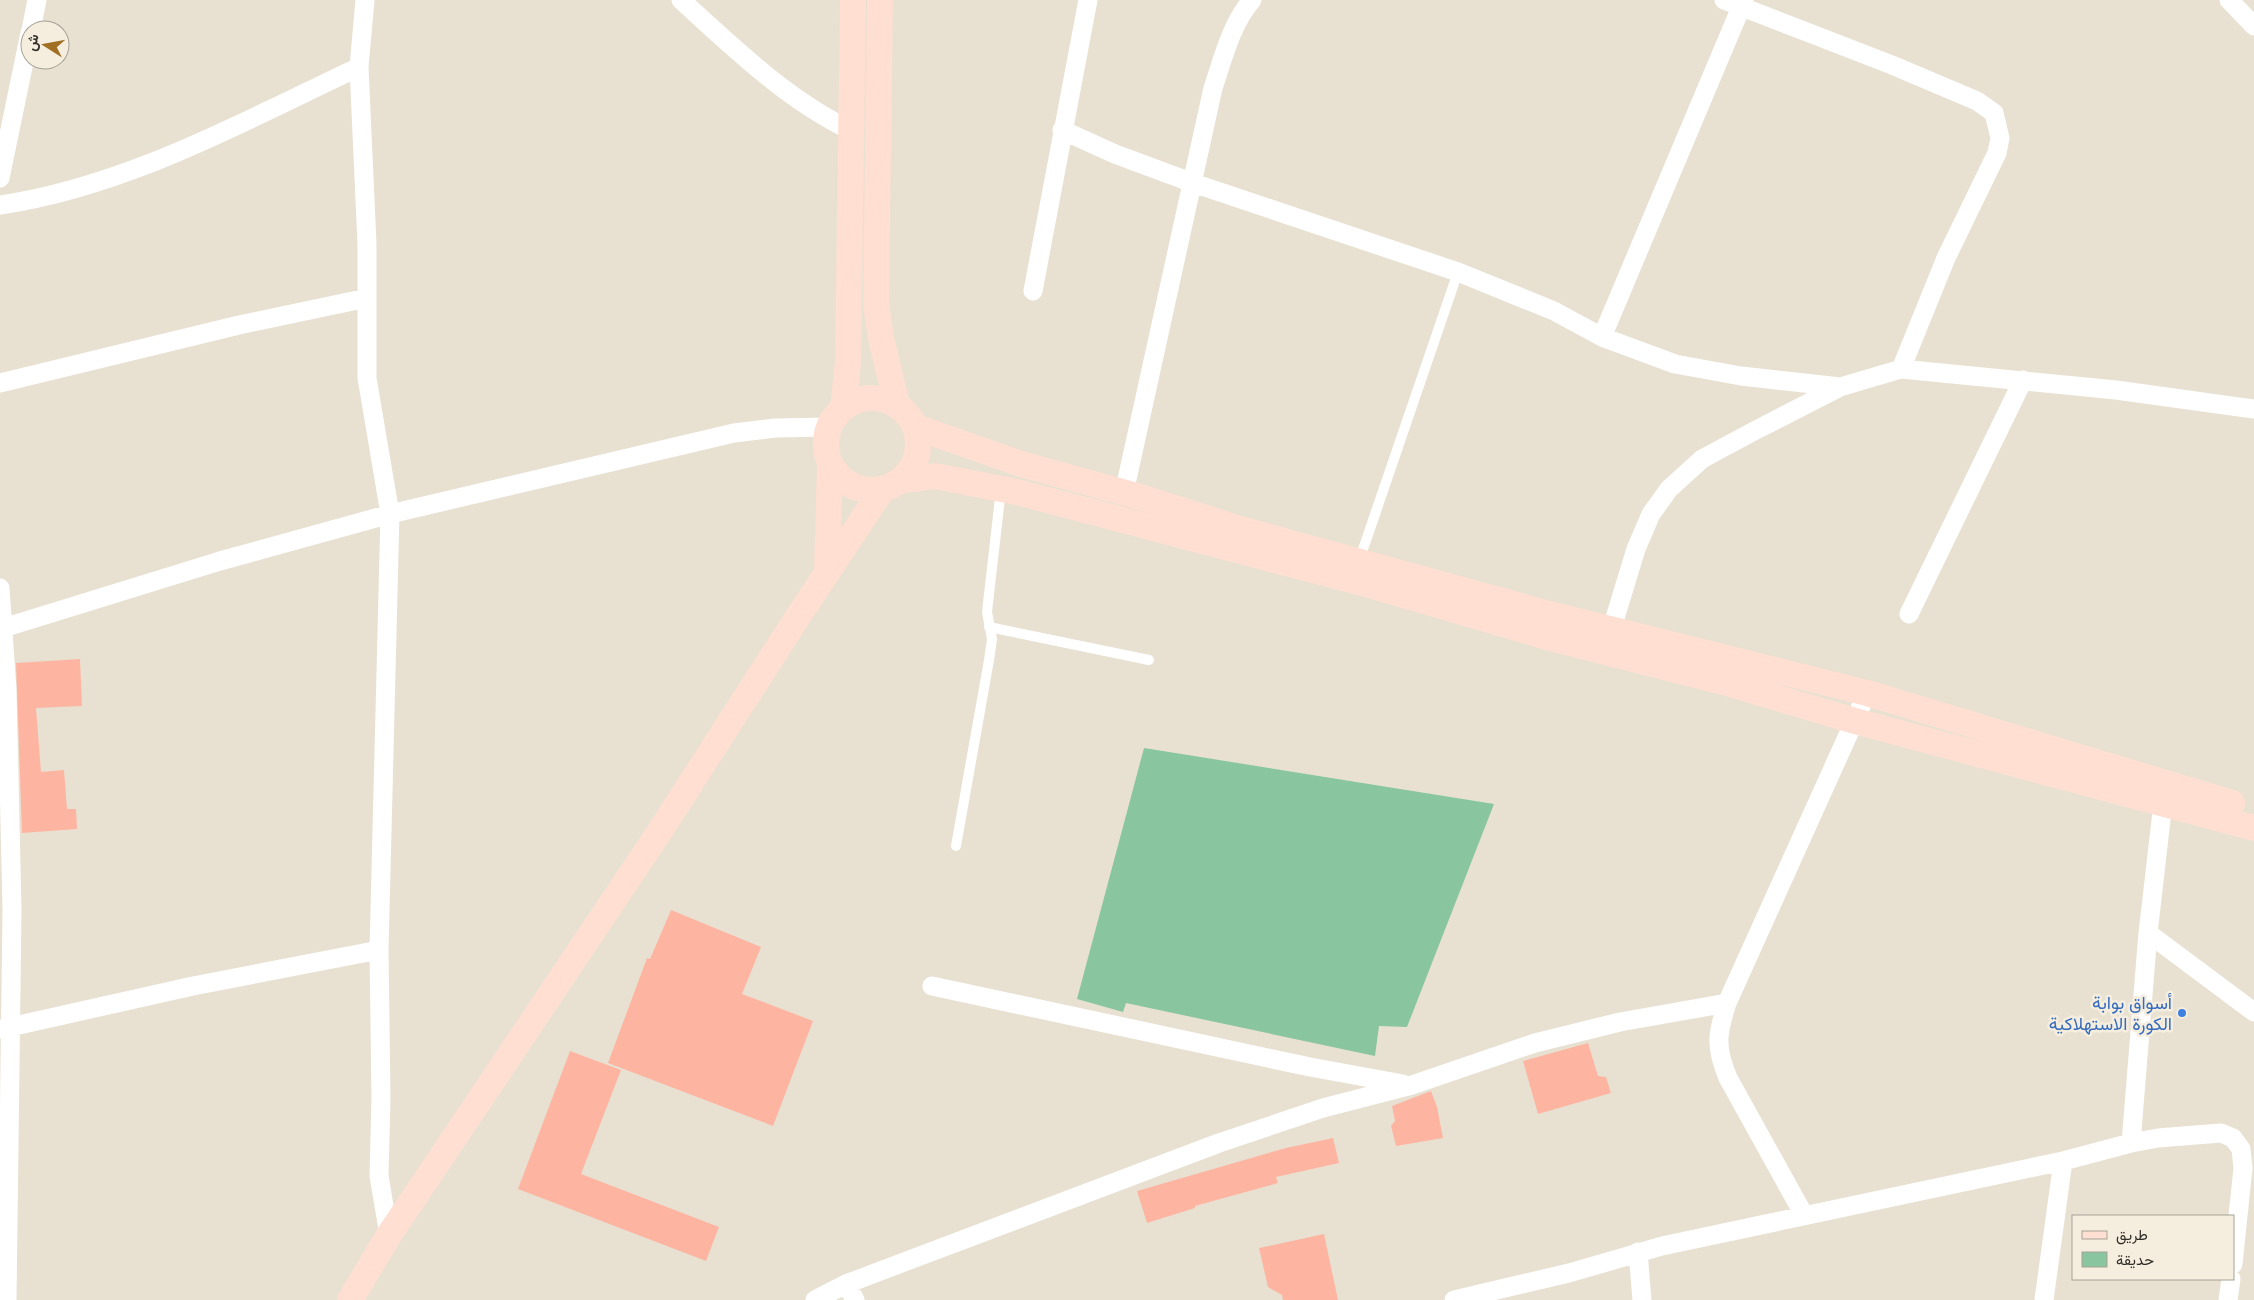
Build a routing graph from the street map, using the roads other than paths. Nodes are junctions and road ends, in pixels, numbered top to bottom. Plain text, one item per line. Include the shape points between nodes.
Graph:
1 (37, 0) edge
2 (365, 0) edge
3 (681, 0) edge
4 (853, 0) edge
5 (880, 0) edge
6 (1088, 0) edge
7 (1252, 0) edge
8 (2229, 0) edge
9 (1737, 2) edge
10 (33, 20) edge
11 (2254, 26) edge
12 (359, 67) junction
13 (22, 70) edge
14 (1062, 130) junction
15 (852, 131) junction
16 (0, 178) edge
17 (1193, 183) junction
18 (0, 205) edge
19 (1458, 272) junction
20 (1034, 291) dead end
21 (367, 298) junction
22 (1602, 337) junction
23 (1901, 370) junction
24 (2023, 380) junction
25 (0, 383) edge
26 (1840, 387) junction
27 (897, 405) junction
28 (2254, 409) edge
29 (836, 418) junction
30 (916, 427) junction
31 (830, 464) junction
32 (891, 485) junction
33 (1001, 489) junction
34 (1124, 493) junction
35 (390, 514) junction
36 (1359, 562) junction
37 (827, 572) junction
38 (0, 588) edge
39 (1909, 614) dead end
40 (989, 627) junction
41 (1, 629) edge
42 (1608, 640) junction
43 (1149, 660) dead end
44 (1868, 693) junction
45 (1855, 721) junction
46 (2164, 803) junction
47 (2254, 809) edge
48 (2254, 828) edge
49 (956, 846) dead end
50 (2148, 933) junction
51 (379, 950) junction
52 (932, 986) dead end
53 (1728, 1003) junction
54 (2254, 1012) edge
55 (6, 1028) edge
56 (1412, 1085) junction
57 (2131, 1143) junction
58 (2062, 1161) junction
59 (1804, 1215) junction
60 (389, 1235) junction
61 (1638, 1252) junction
62 (2234, 1254) edge
63 (2231, 1280) edge
64 (851, 1292) edge
65 (8, 1300) edge
66 (350, 1300) edge
67 (815, 1300) edge
68 (1454, 1300) edge
69 (1642, 1300) edge
70 (2044, 1300) edge
71 (2228, 1300) edge

1 - 10 street
2 - 12 street
3 - 15 street via 790,94
4 - 15 main road
5 - 27 main road via 876,304 882,346
6 - 14 street
7 - 17 street via 1230,39 1213,88
8 - 11 street
9 - 22 street
9 - 23 street via 1909,72 1976,101 1994,113 2000,138 1997,152 1946,258
12 - 18 street via 145,166 78,188
12 - 21 street
13 - 16 street
14 - 17 street
14 - 20 street
15 - 29 main road via 848,362
17 - 19 street
17 - 34 street
19 - 22 street via 1554,311
19 - 36 lane
21 - 25 street via 239,325
21 - 35 street via 367,378
22 - 26 street via 1675,364 1741,376
23 - 24 street
23 - 26 street
24 - 28 street
24 - 39 street
26 - 42 street via 1702,459 1669,490 1651,514 1636,549
27 - 29 main road via 884,399 869,398 855,401
27 - 30 main road
29 - 31 main road via 826,439
29 - 35 street via 734,432
30 - 32 main road via 919,447 913,466
30 - 34 main road via 1021,464
31 - 32 main road via 843,480 862,489
31 - 37 main road
32 - 33 main road via 935,476
32 - 37 main road
33 - 40 lane via 987,612
33 - 42 main road via 1366,584
34 - 36 main road
35 - 41 street via 220,561
35 - 51 street
36 - 42 main road
37 - 60 main road via 658,834
38 - 41 street
40 - 43 lane
40 - 49 lane via 992,639 990,660
41 - 55 street via 7,690 12,910
42 - 44 main road
42 - 45 main road via 1727,683
44 - 45 street
44 - 47 main road
45 - 46 main road
45 - 53 street
46 - 48 main road
46 - 50 street
50 - 54 street
50 - 57 street
51 - 55 street via 194,986
51 - 60 street via 379,1176
52 - 56 street via 1310,1067
53 - 56 street via 1620,1022 1535,1043
53 - 59 street via 1718,1030 1720,1059
55 - 65 street via 9,1095
56 - 64 street via 1323,1108 1219,1143
57 - 58 street
57 - 62 street via 2221,1133 2233,1138 2241,1149 2243,1168
58 - 59 street
58 - 70 street
59 - 61 street
60 - 66 main road
61 - 68 street via 1500,1291
61 - 69 street
63 - 71 street
64 - 67 street

